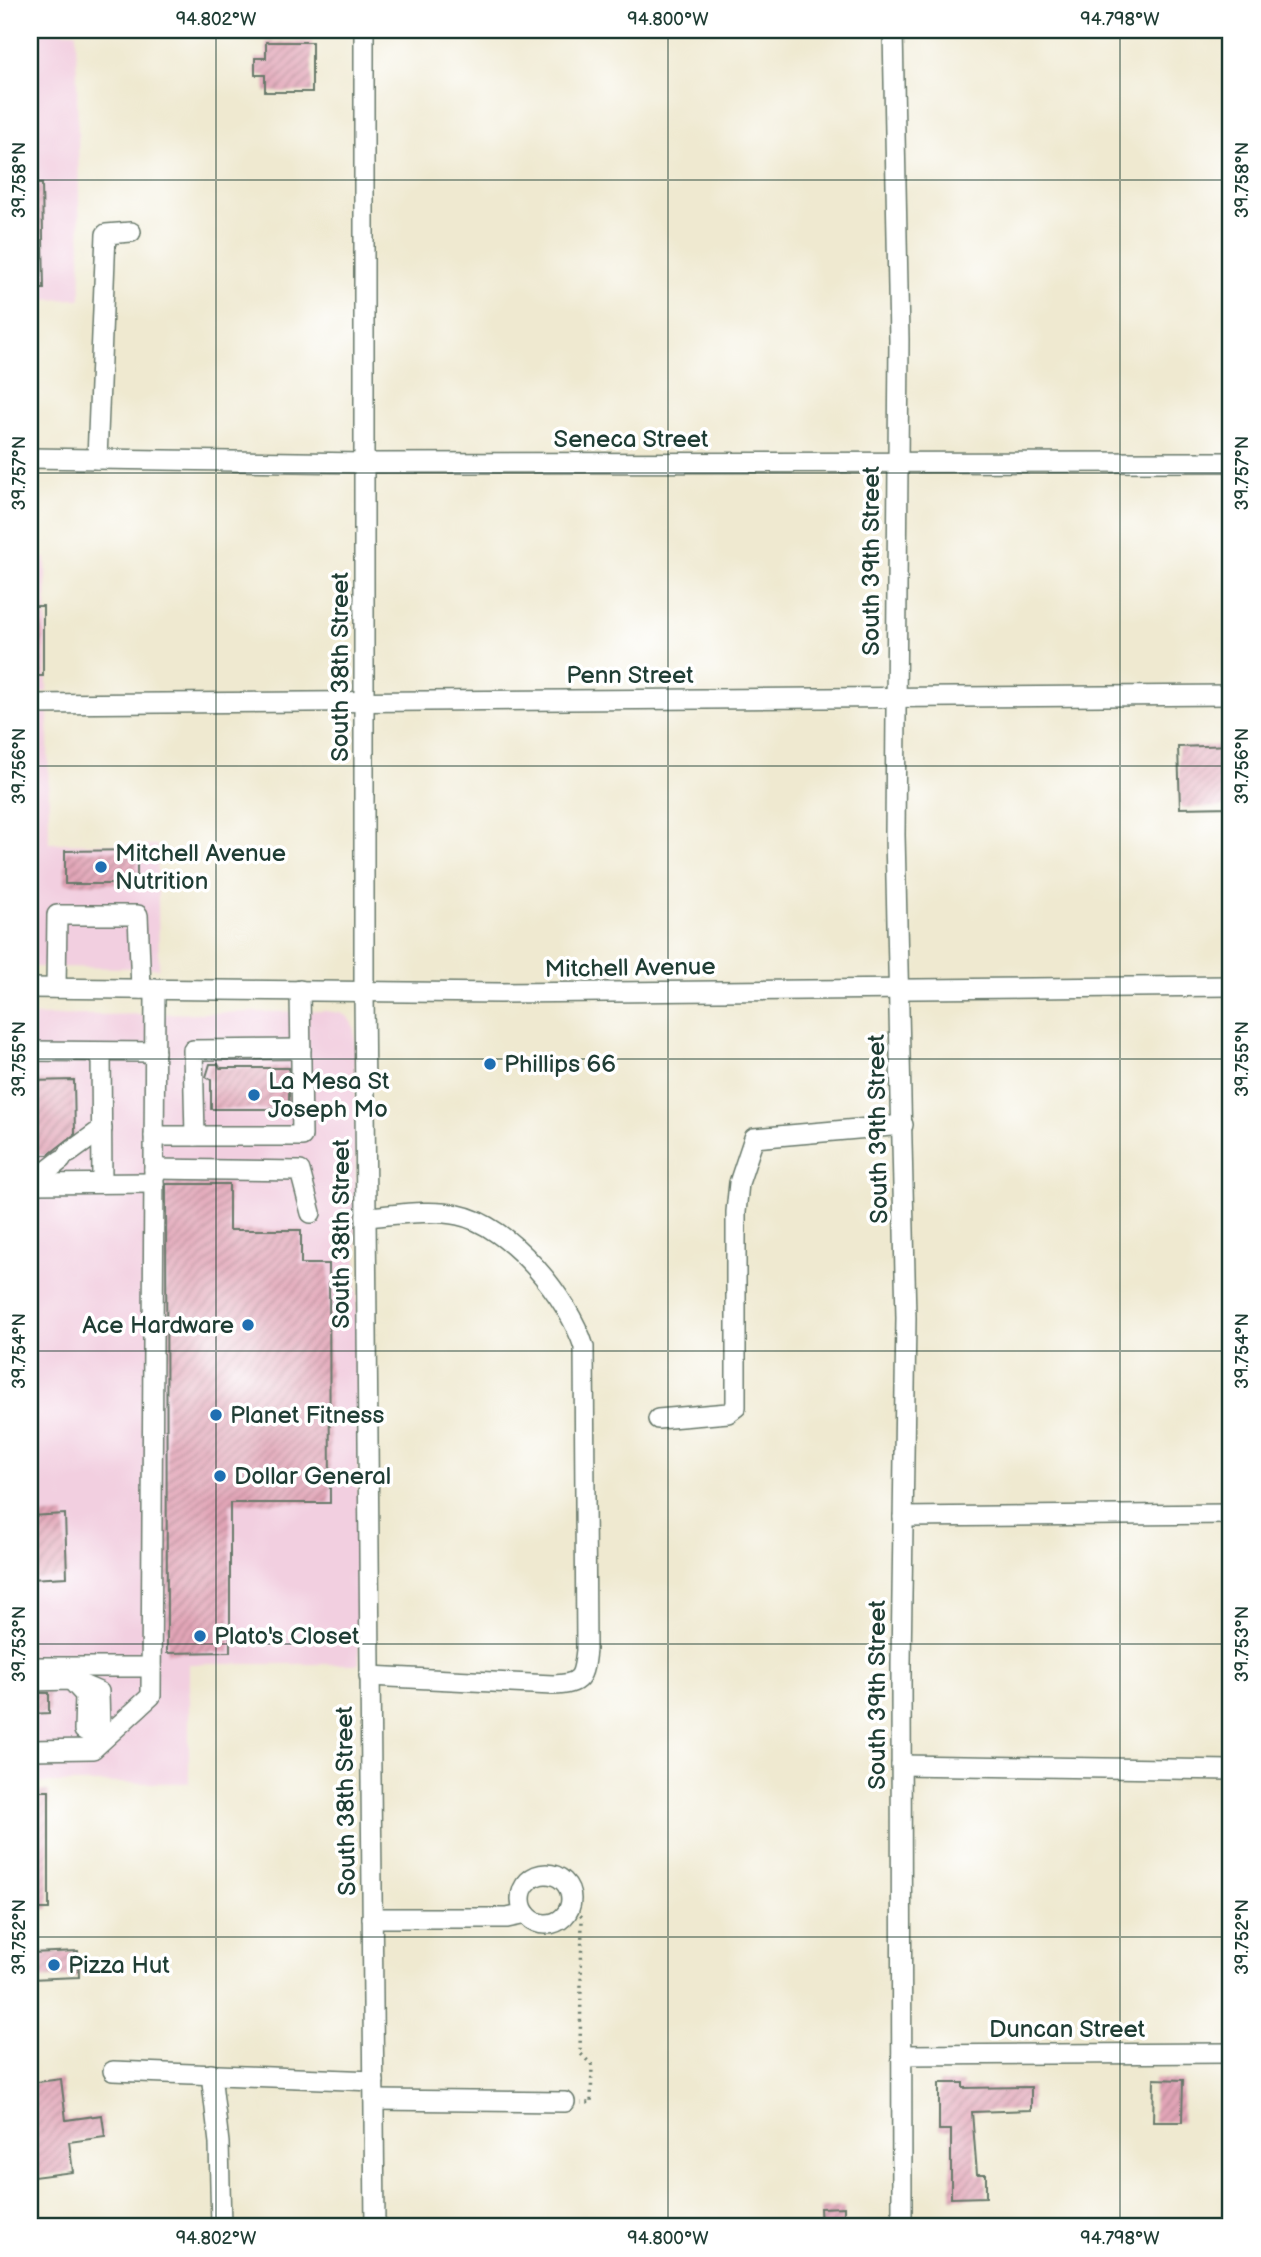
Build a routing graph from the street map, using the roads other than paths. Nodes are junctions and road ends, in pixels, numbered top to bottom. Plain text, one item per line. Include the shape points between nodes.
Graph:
1 (364, 30) edge
2 (893, 30) edge
3 (131, 232) dead end
4 (30, 458) edge
5 (97, 459) junction
6 (1231, 461) edge
7 (364, 463) junction
8 (897, 464) junction
9 (1231, 695) edge
10 (895, 699) junction
11 (365, 701) junction
12 (30, 704) edge
13 (1231, 986) edge
14 (30, 988) edge
15 (56, 988) junction
16 (148, 989) junction
17 (900, 989) junction
18 (300, 990) junction
19 (364, 990) junction
20 (301, 1049) junction
21 (30, 1051) edge
22 (101, 1052) junction
23 (155, 1052) junction
24 (904, 1125) junction
25 (102, 1129) junction
26 (154, 1136) junction
27 (195, 1136) junction
28 (154, 1176) junction
29 (102, 1183) junction
30 (30, 1184) edge
31 (311, 1213) dead end
32 (366, 1217) junction
33 (658, 1419) dead end
34 (1231, 1514) edge
35 (903, 1517) junction
36 (30, 1667) edge
37 (151, 1667) junction
38 (369, 1676) junction
39 (30, 1681) edge
40 (93, 1742) junction
41 (30, 1750) edge
42 (901, 1765) junction
43 (1231, 1770) edge
44 (526, 1914) junction
45 (372, 1919) junction
46 (1231, 2053) edge
47 (902, 2055) junction
48 (113, 2071) dead end
49 (211, 2074) junction
50 (374, 2090) junction
51 (565, 2102) road end
52 (221, 2227) edge
53 (375, 2227) edge
54 (902, 2227) edge

1 - 7 street, South 38th Street
2 - 8 street, South 39th Street
3 - 5 street via 106,234
4 - 5 street, Seneca Street
5 - 7 street, Seneca Street
6 - 8 street, Seneca Street
7 - 8 street, Seneca Street
7 - 11 street, South 38th Street
8 - 10 street, South 39th Street
9 - 10 street, Penn Street
10 - 11 street, Penn Street
10 - 17 street, South 39th Street
11 - 12 street, Penn Street
11 - 19 street, South 38th Street
13 - 17 street, Mitchell Avenue
14 - 15 street, Mitchell Avenue
15 - 16 street, Mitchell Avenue
15 - 16 street via 57,915 138,915
16 - 18 street, Mitchell Avenue
16 - 23 street
17 - 19 street, Mitchell Avenue
17 - 24 street, South 39th Street
18 - 19 street, Mitchell Avenue
18 - 20 street
19 - 32 street, South 38th Street
20 - 27 street via 302,1136
20 - 27 street via 193,1050
21 - 22 street
22 - 23 street
22 - 25 street
23 - 26 street
24 - 33 street via 754,1138 739,1183 736,1212 736,1407 728,1413
24 - 35 street, South 39th Street
25 - 29 street
25 - 30 street
26 - 27 street
26 - 28 street
28 - 29 street
28 - 31 street via 300,1171
28 - 37 street
29 - 30 street
32 - 38 street, South 38th Street
32 - 38 street via 458,1215 494,1230 530,1260 577,1325 584,1347 586,1650 578,1680 571,1684
34 - 35 street
35 - 42 street, South 39th Street
36 - 37 street
37 - 40 street via 151,1696
38 - 45 street, South 38th Street
39 - 40 street via 71,1680 99,1692 100,1729
40 - 41 street
42 - 43 street
42 - 47 street, South 39th Street
44 - 44 street via 522,1890 530,1879 554,1875 565,1882 571,1893 570,1906 556,1922 534,1922
44 - 45 street
45 - 50 street, South 38th Street
46 - 47 street, Duncan Street
47 - 54 street, South 39th Street
48 - 49 street
49 - 50 street
49 - 52 street
50 - 51 street
50 - 53 street, South 38th Street

